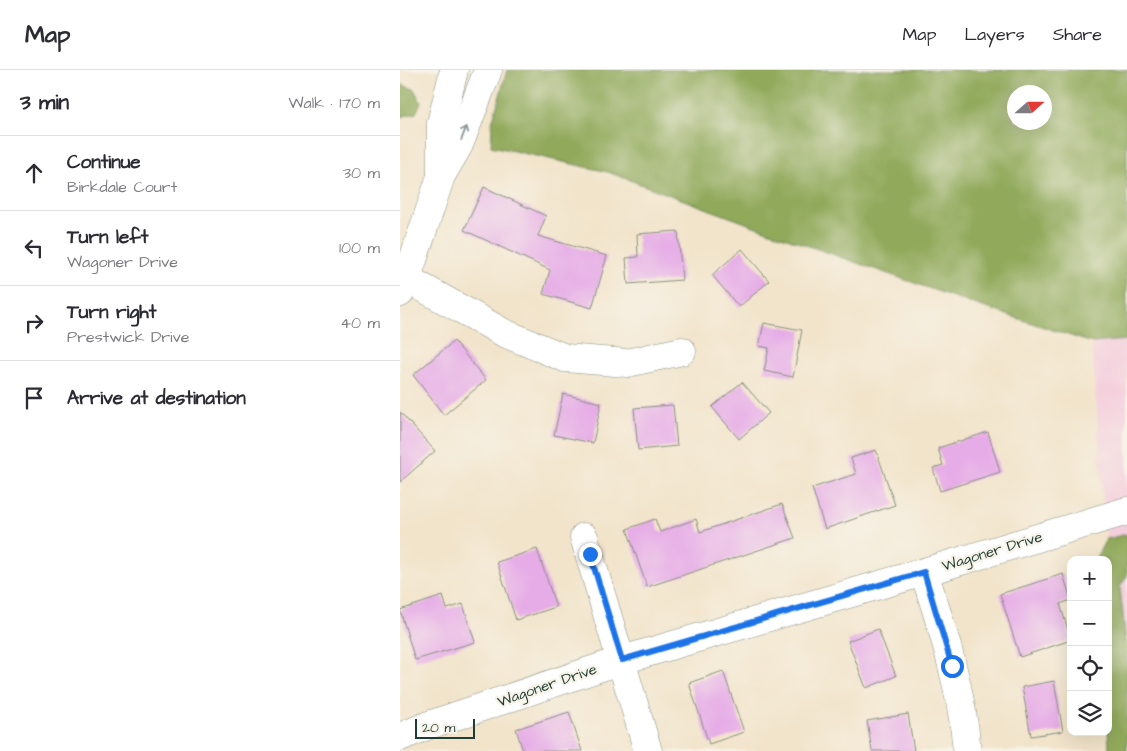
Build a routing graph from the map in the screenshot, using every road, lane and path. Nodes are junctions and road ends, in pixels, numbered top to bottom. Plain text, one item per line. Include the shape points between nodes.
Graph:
1 (454, 70) edge
2 (488, 70) edge
3 (441, 176) junction
4 (402, 282) edge
5 (682, 350) dead end
6 (1127, 511) edge
7 (584, 536) dead end
8 (924, 572) junction
9 (622, 660) junction
10 (400, 737) edge
11 (648, 751) edge
12 (967, 751) edge

1 - 3 street via 441,123
3 -> 2 street via 459,145
3 - 4 street
4 - 5 street via 504,333 565,358 627,363
6 - 8 street, Wagoner Drive
7 - 9 street
8 - 9 street, Wagoner Drive
8 - 12 street via 952,666
9 - 10 street, Wagoner Drive
9 - 11 street

